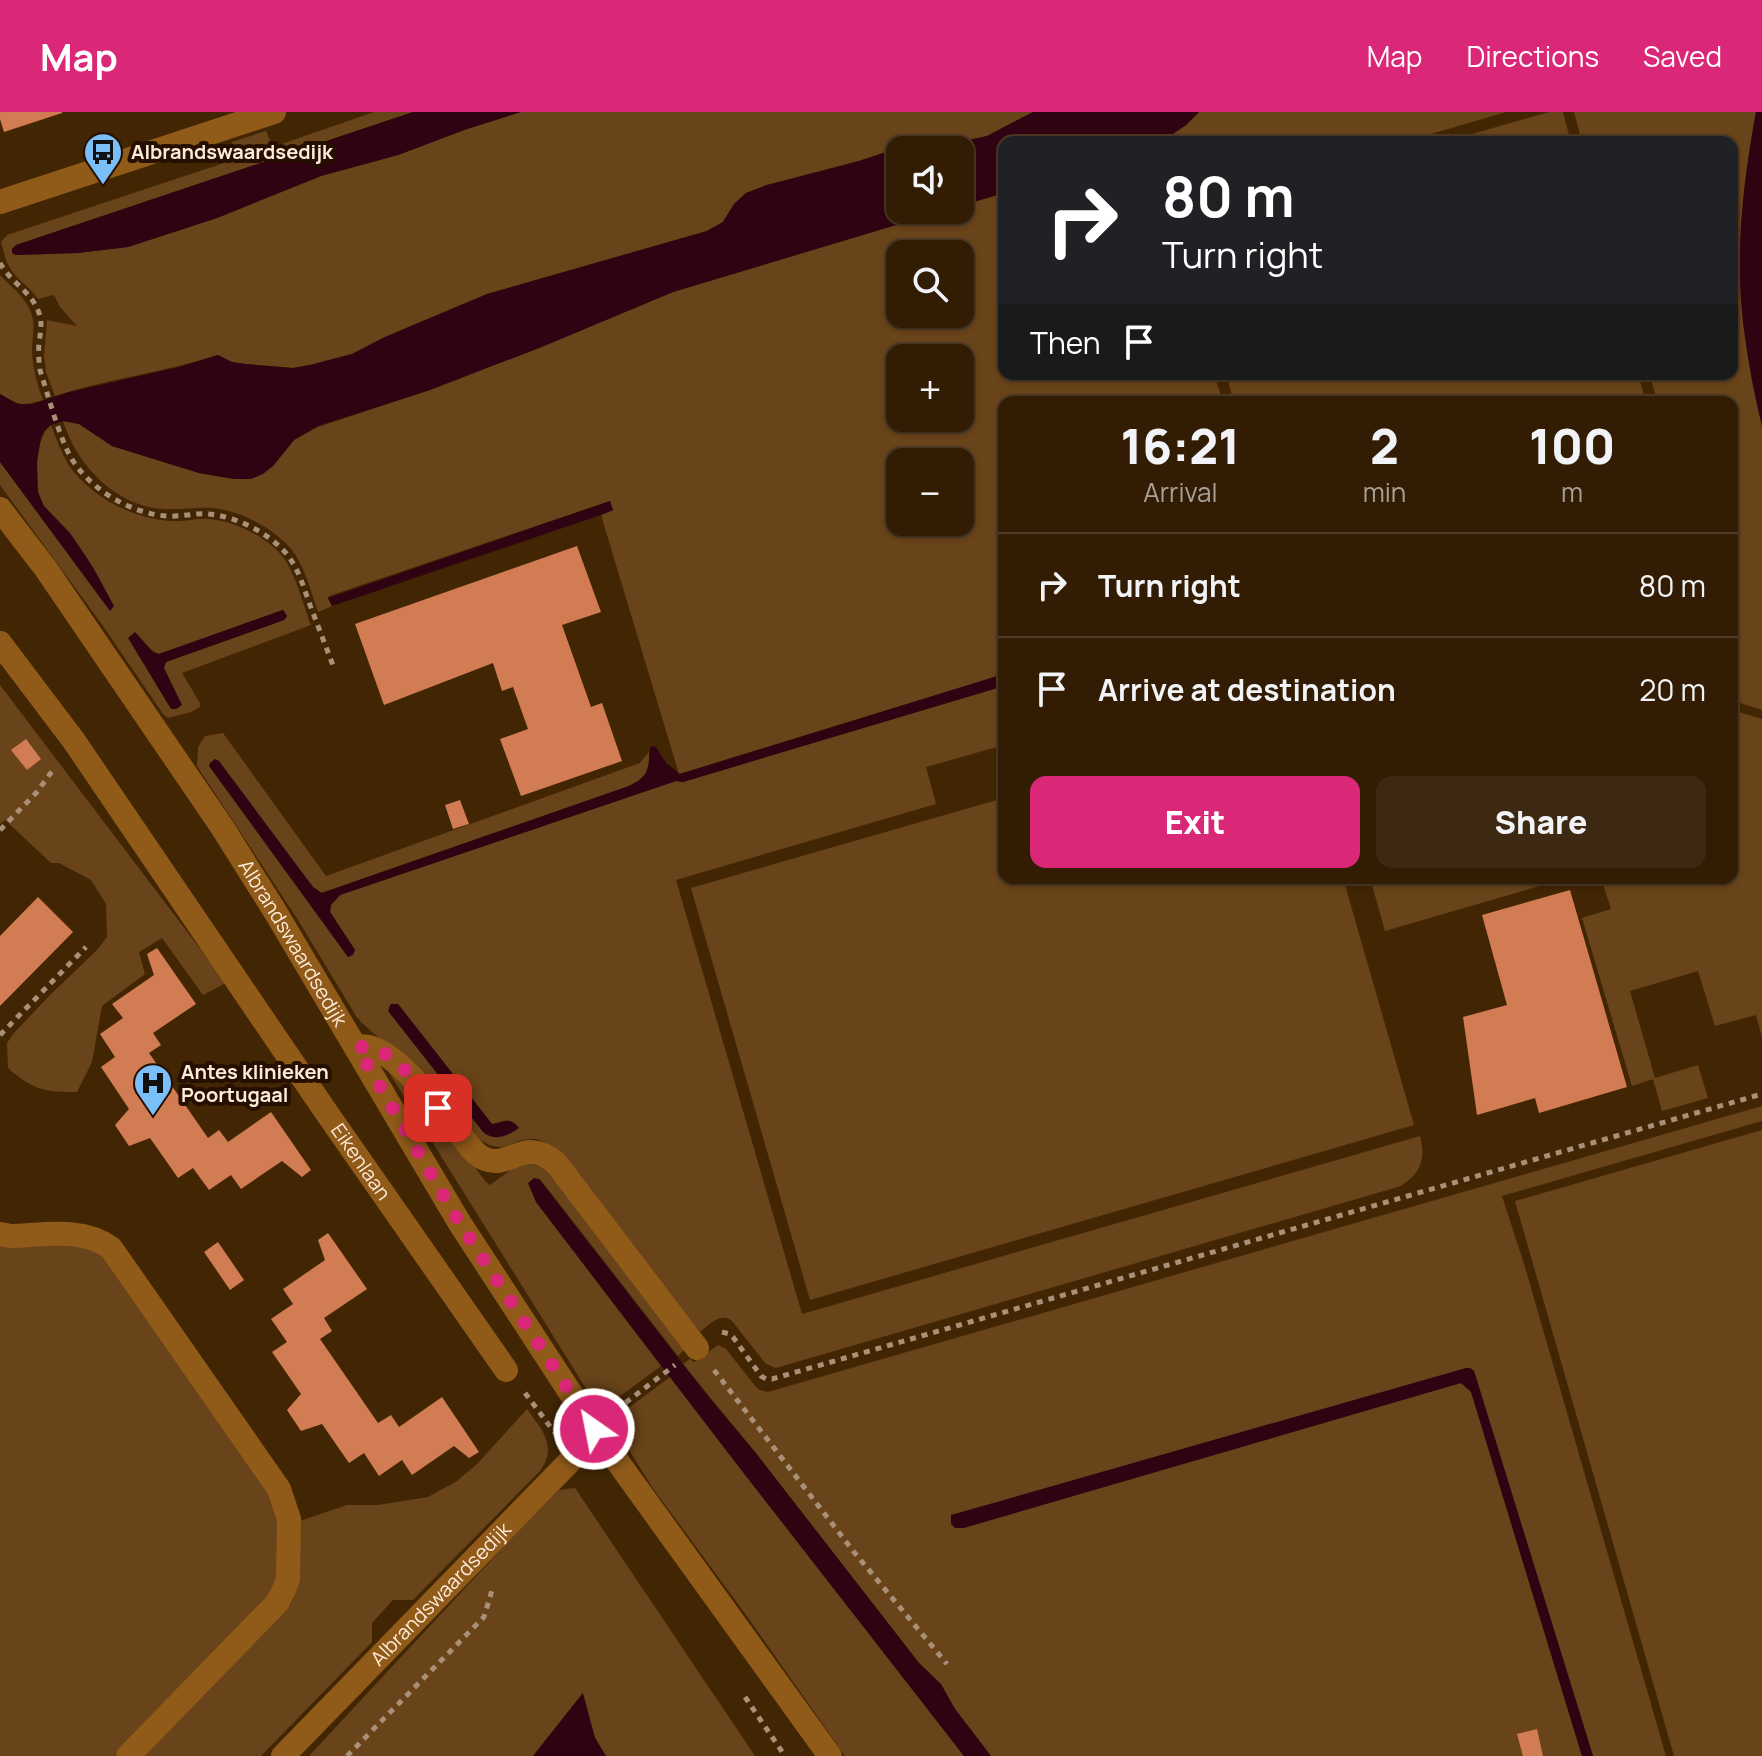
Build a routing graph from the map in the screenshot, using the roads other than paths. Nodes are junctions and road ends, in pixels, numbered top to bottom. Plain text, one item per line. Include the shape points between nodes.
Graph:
1 (274, 112) edge
2 (0, 202) edge
3 (0, 509) edge
4 (0, 643) edge
5 (357, 1047) junction
6 (0, 1234) edge
7 (697, 1348) road end
8 (506, 1370) road end
9 (603, 1421) junction
10 (128, 1756) edge
11 (283, 1756) edge
12 (830, 1756) edge

1 - 2 street
3 - 5 street, Albrandswaardsedijk via 222,827
4 - 8 street, Eikenlaan via 74,741
5 - 7 street via 383,1052 399,1065 485,1159 497,1161 530,1151 556,1163
5 - 9 street, Albrandswaardsedijk via 459,1222
6 - 10 street via 82,1234 111,1248 279,1489 289,1519 288,1579 277,1603
9 - 11 street, Albrandswaardsedijk
9 - 12 street, Albrandswaardsedijk

